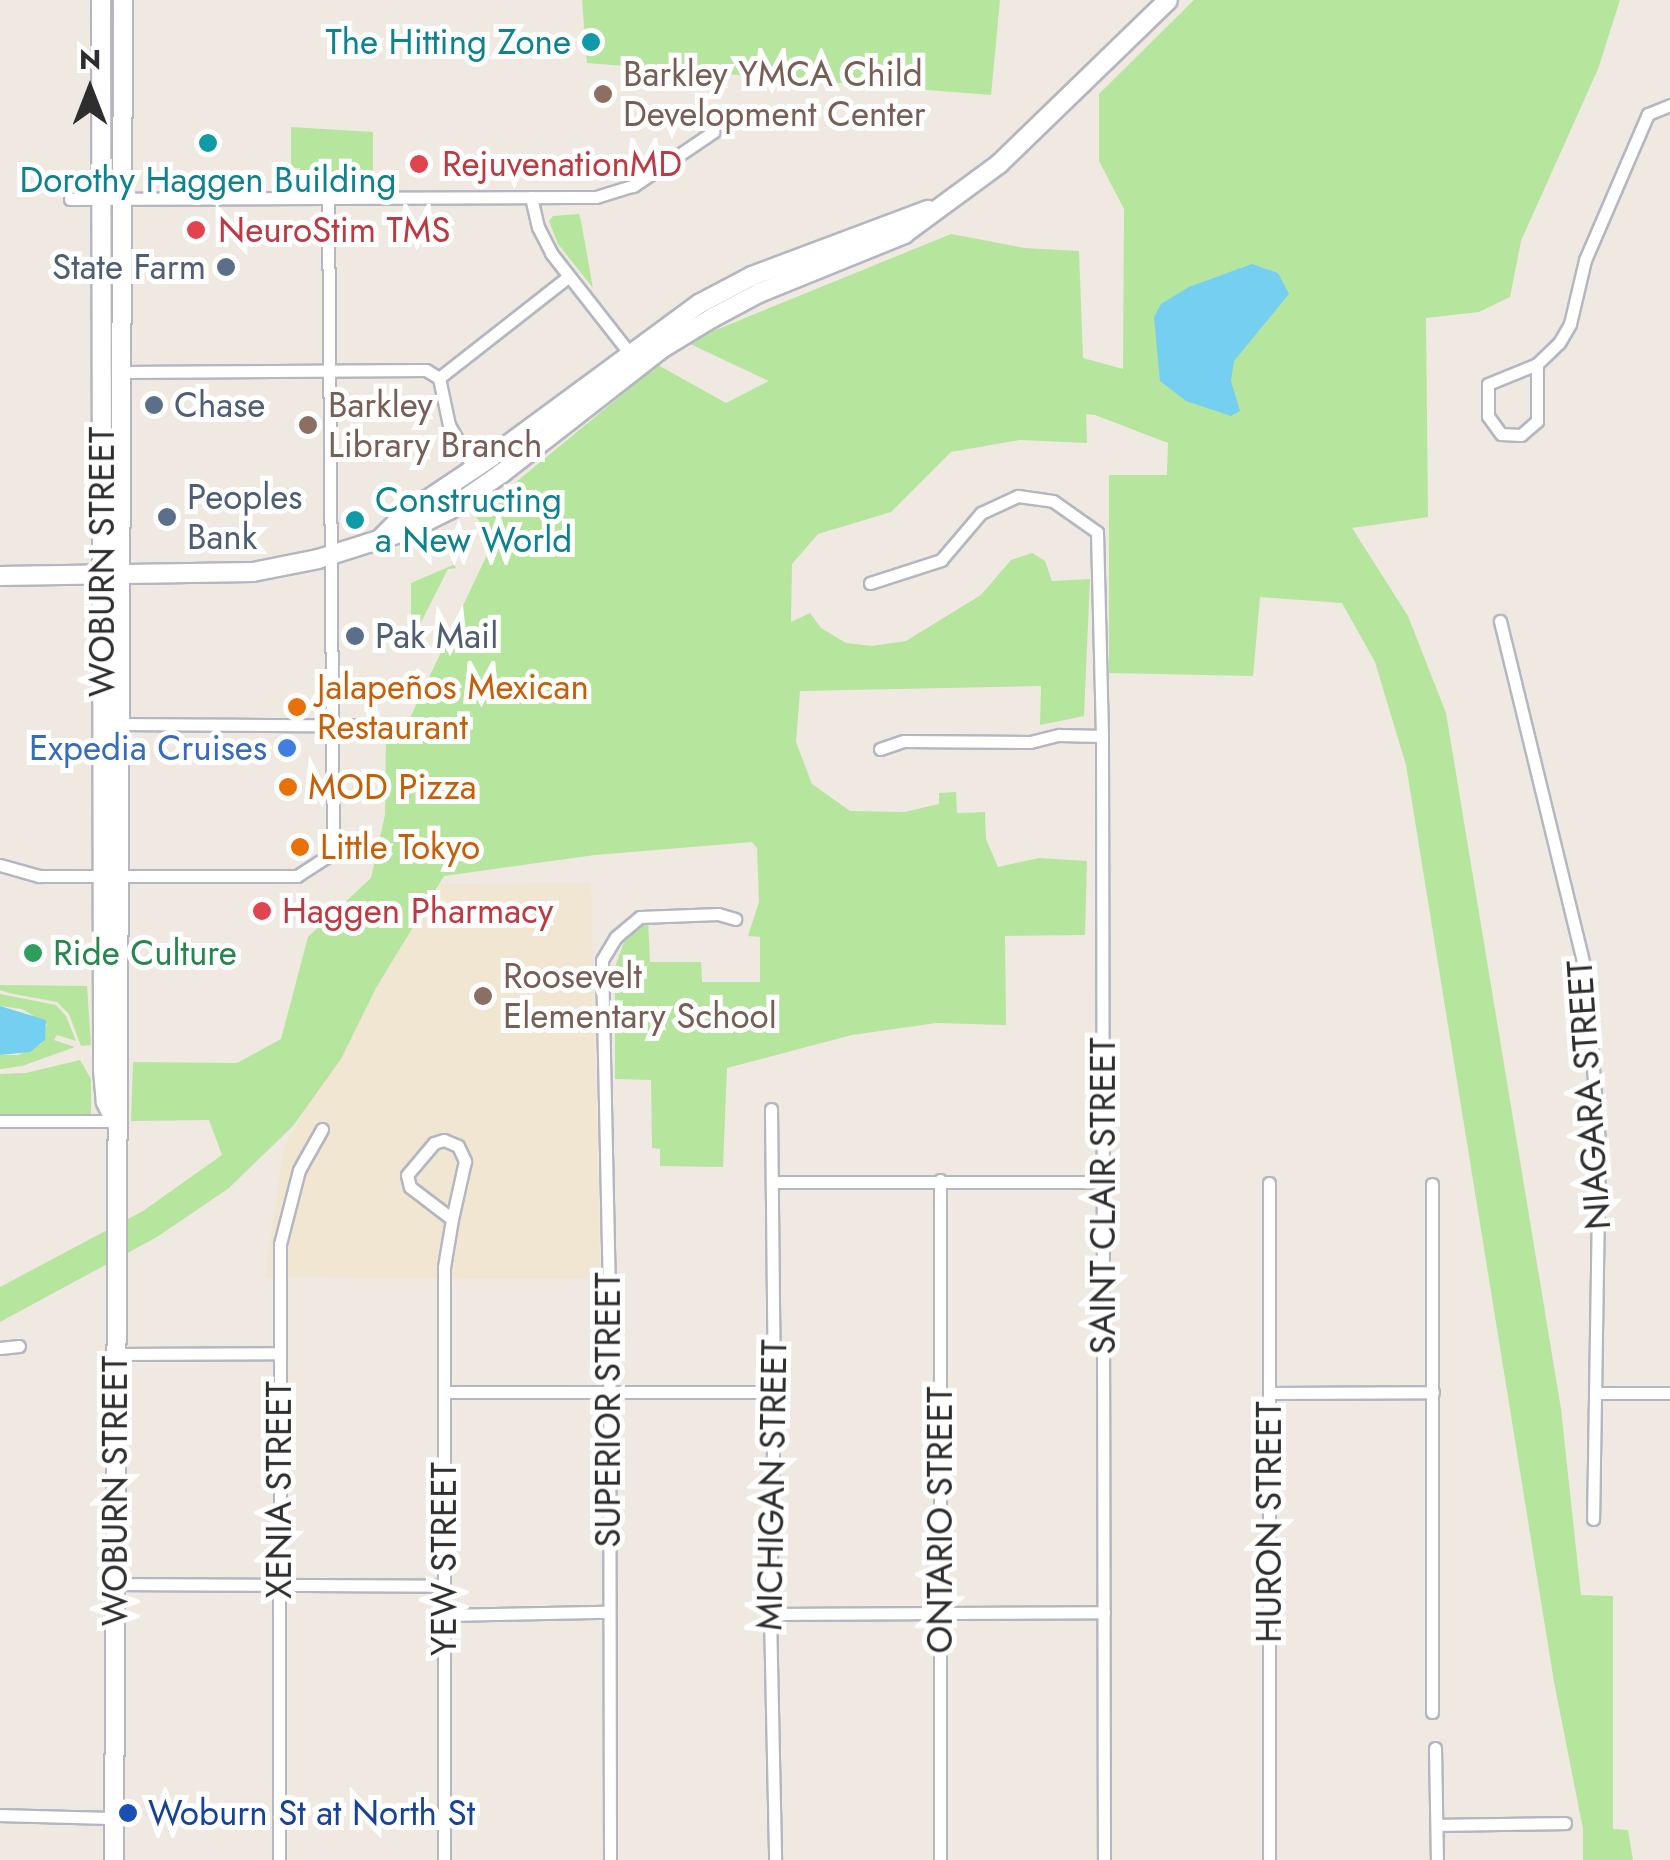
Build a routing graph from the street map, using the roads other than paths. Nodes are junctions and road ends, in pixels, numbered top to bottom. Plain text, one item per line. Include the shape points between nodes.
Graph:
1 (102, 0) edge
2 (123, 0) edge
3 (1168, 0) edge
4 (1670, 105) edge
5 (713, 132) dead end
6 (531, 197) junction
7 (70, 198) dead end
8 (102, 198) junction
9 (123, 198) junction
10 (328, 198) junction
11 (568, 278) junction
12 (635, 360) junction
13 (1537, 364) junction
14 (330, 371) junction
15 (122, 372) junction
16 (439, 378) junction
17 (479, 478) junction
18 (331, 555) junction
19 (0, 576) edge
20 (112, 576) junction
21 (870, 583) dead end
22 (1500, 621) dead end
23 (122, 724) junction
24 (332, 726) junction
25 (378, 726) dead end
26 (1102, 736) junction
27 (880, 749) dead end
28 (0, 864) edge
29 (112, 876) junction
30 (735, 919) dead end
31 (771, 1109) dead end
32 (0, 1121) edge
33 (115, 1121) junction
34 (322, 1128) dead end
35 (940, 1180) junction
36 (774, 1182) junction
37 (1102, 1182) junction
38 (1268, 1184) dead end
39 (1432, 1184) dead end
40 (452, 1219) junction
41 (18, 1346) dead end
42 (0, 1348) edge
43 (115, 1354) junction
44 (280, 1354) junction
45 (444, 1392) junction
46 (610, 1392) junction
47 (774, 1392) junction
48 (1433, 1392) junction
49 (1269, 1393) junction
50 (1598, 1393) junction
51 (1670, 1394) edge
52 (1593, 1518) dead end
53 (278, 1582) junction
54 (114, 1584) junction
55 (444, 1586) junction
56 (606, 1612) junction
57 (1104, 1612) junction
58 (770, 1614) junction
59 (444, 1615) junction
60 (940, 1616) junction
61 (1432, 1712) dead end
62 (1435, 1748) dead end
63 (0, 1815) edge
64 (114, 1818) junction
65 (1565, 1822) dead end
66 (1437, 1825) junction
67 (114, 1860) edge
68 (278, 1860) edge
69 (444, 1860) edge
70 (610, 1860) edge
71 (775, 1860) edge
72 (940, 1860) edge
73 (1104, 1860) edge
74 (1269, 1860) edge
75 (1437, 1860) edge

1 - 8 main road, WOBURN STREET
2 - 9 main road, WOBURN STREET
3 - 12 main road via 999,164 934,209 752,276 699,304
4 - 13 street via 1648,114 1586,260 1570,324
5 - 6 street via 613,194
6 - 10 street
6 - 11 street via 544,242
7 - 8 street
8 - 9 street
8 - 20 main road, WOBURN STREET
9 - 10 street
9 - 15 main road, WOBURN STREET
10 - 14 street
11 - 12 street
11 - 16 street
12 - 17 main road
13 - 13 street via 1488,384 1488,416 1501,434 1520,435 1536,420
14 - 15 street
14 - 16 street via 426,370
14 - 18 street
15 - 20 main road, WOBURN STREET
16 - 17 street via 449,425
17 - 18 main road via 403,516 381,538
18 - 20 main road via 239,573
18 - 24 street
19 - 20 main road
20 - 23 main road, WOBURN STREET
20 - 29 main road, WOBURN STREET
21 - 26 street, SAINT CLAIR STREET via 941,560 982,513 1018,496 1053,501 1097,532
22 - 50 street, NIAGARA STREET via 1585,969 1599,1142
23 - 24 street
23 - 29 main road, WOBURN STREET
24 - 25 street
24 - 29 street via 333,840 321,864 297,876
26 - 27 street via 903,741
26 - 37 street, SAINT CLAIR STREET
28 - 29 street via 38,876
29 - 33 main road, WOBURN STREET via 103,1070
30 - 46 street, SUPERIOR STREET via 640,916 602,960
31 - 36 street, MICHIGAN STREET
32 - 33 street
33 - 43 main road, WOBURN STREET
34 - 44 street, XENIA STREET via 299,1170 280,1244
35 - 36 street
35 - 37 street
35 - 60 street, ONTARIO STREET
36 - 47 street, MICHIGAN STREET
37 - 57 street, SAINT CLAIR STREET
38 - 49 street, HURON STREET
39 - 48 street
40 - 40 street via 465,1161 458,1146 444,1140 407,1175 410,1188
40 - 45 street, YEW STREET via 445,1259
41 - 42 street
43 - 44 street
43 - 54 main road, WOBURN STREET
44 - 53 street, XENIA STREET
45 - 46 street
45 - 55 street, YEW STREET
46 - 47 street
46 - 56 street, SUPERIOR STREET
47 - 58 street, MICHIGAN STREET
48 - 49 street
48 - 61 street
49 - 74 street, HURON STREET
50 - 51 street
50 - 52 street, NIAGARA STREET
53 - 54 street
53 - 55 street
53 - 68 street, XENIA STREET
54 - 64 main road, WOBURN STREET
55 - 59 street, YEW STREET
56 - 59 street
56 - 70 street, SUPERIOR STREET
57 - 60 street
57 - 73 street, SAINT CLAIR STREET
58 - 60 street
58 - 71 street, MICHIGAN STREET
59 - 69 street, YEW STREET
60 - 72 street, ONTARIO STREET
62 - 66 street
63 - 64 street
64 - 67 main road, WOBURN STREET
65 - 66 street
66 - 75 street

